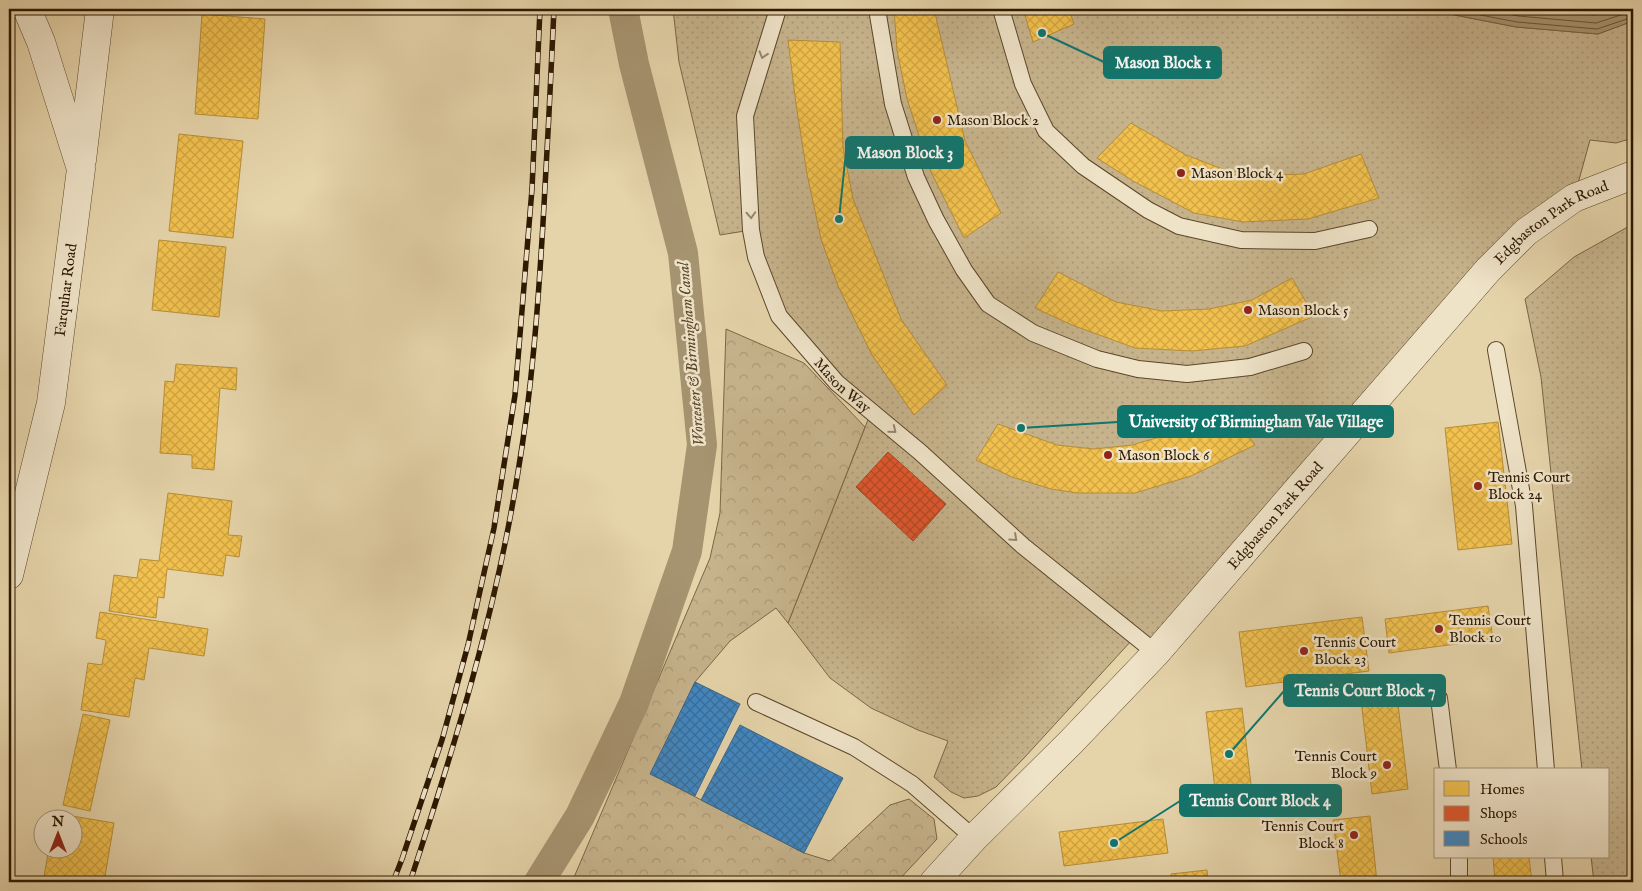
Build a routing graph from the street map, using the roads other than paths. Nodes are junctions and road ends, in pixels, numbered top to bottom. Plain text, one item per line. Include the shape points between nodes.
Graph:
1 (27, 9) edge
2 (100, 9) edge
3 (778, 9) edge
4 (877, 9) edge
5 (1002, 9) edge
6 (81, 168) junction
7 (1633, 175) edge
8 (1369, 230) dead end
9 (1496, 350) dead end
10 (1304, 352) dead end
11 (9, 575) edge
12 (1156, 653) junction
13 (1439, 698) dead end
14 (756, 702) dead end
15 (1448, 768) edge
16 (1546, 768) edge
17 (974, 838) junction
18 (1459, 858) edge
19 (1553, 858) edge
20 (934, 882) edge
21 (1458, 882) edge
22 (1555, 882) edge

1 - 6 street, Farquhar Road via 41,42
2 - 6 street
3 -> 12 lane, Mason Way via 745,116 756,257 779,316 837,383 920,452 1023,546
4 - 10 lane via 893,104 916,177 964,270 988,304 1033,333 1097,359 1138,369 1187,374 1250,367
5 - 8 lane via 1023,84 1046,131 1083,166 1148,210 1180,226 1241,240 1315,241
6 - 11 street, Farquhar Road via 52,403
7 - 12 street, Edgbaston Park Road via 1574,198 1526,232 1488,270
9 - 16 lane via 1524,506
12 - 17 street, Edgbaston Park Road
13 - 15 lane
14 - 17 lane via 854,747 912,784
17 - 20 street, Edgbaston Park Road
18 - 21 lane
19 - 22 lane

